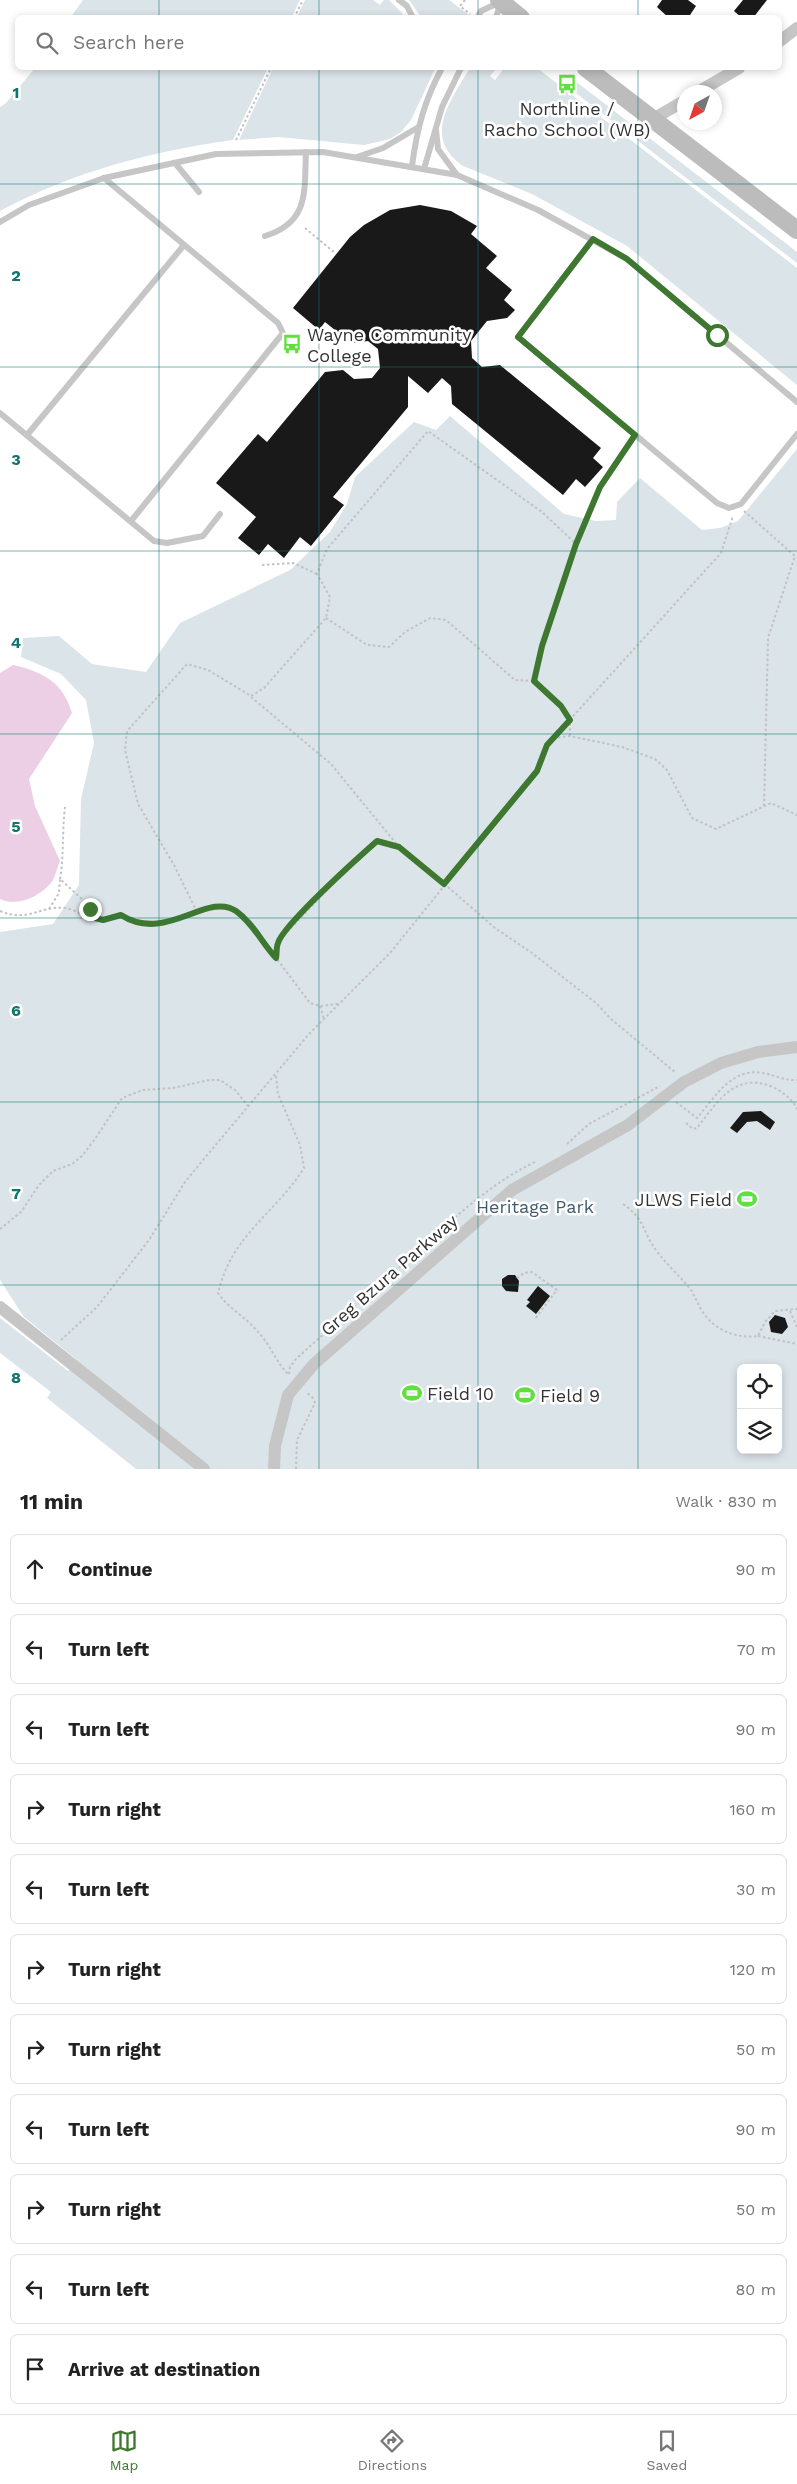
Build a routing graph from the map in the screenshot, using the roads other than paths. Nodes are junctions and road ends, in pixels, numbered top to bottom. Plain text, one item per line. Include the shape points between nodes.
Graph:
1 (399, 0) edge
2 (499, 5) edge
3 (412, 15) edge
4 (478, 15) edge
5 (516, 15) edge
6 (797, 28) edge
7 (782, 39) edge
8 (441, 70) edge
9 (460, 70) edge
10 (589, 70) edge
11 (736, 70) edge
12 (710, 85) edge
13 (677, 105) edge
14 (653, 119) junction
15 (436, 126) junction
16 (417, 128) junction
17 (306, 152) junction
18 (356, 157) junction
19 (176, 163) junction
20 (412, 166) junction
21 (424, 168) junction
22 (457, 176) junction
23 (104, 178) junction
24 (198, 192) dead end
25 (0, 222) edge
26 (797, 230) edge
27 (265, 236) dead end
28 (593, 239) junction
29 (184, 245) junction
30 (797, 402) edge
31 (0, 414) edge
32 (797, 434) edge
33 (27, 436) junction
34 (220, 514) dead end
35 (131, 522) junction
36 (797, 1047) edge
37 (0, 1306) edge
38 (273, 1468) edge
39 (204, 1469) edge

1 - 3 lane
2 - 4 lane
2 - 5 main road
6 - 7 street
8 - 16 lane via 431,87
9 - 15 lane
10 - 14 main road
11 - 12 street
13 - 14 street
14 - 26 main road
15 - 21 lane
15 - 22 lane via 438,149
16 - 18 lane via 384,148
16 - 20 lane
17 - 18 lane
17 - 19 lane via 216,154
17 - 27 lane via 304,194 296,217 282,230
18 - 20 lane
19 - 23 lane
19 - 24 lane
20 - 21 lane
21 - 22 lane
22 - 28 lane via 538,210
23 - 25 lane via 29,205
23 - 29 lane
28 - 30 lane via 627,259
28 - 32 lane via 518,337 716,503 729,508 741,504
29 - 33 lane
29 - 35 lane via 278,324 283,333
31 - 33 lane
33 - 35 lane
34 - 35 lane via 203,536 167,543 154,540
36 - 38 street, Greg Bzura Parkway via 758,1052 721,1063 684,1082 628,1125 512,1190 294,1379 275,1446
37 - 39 street

